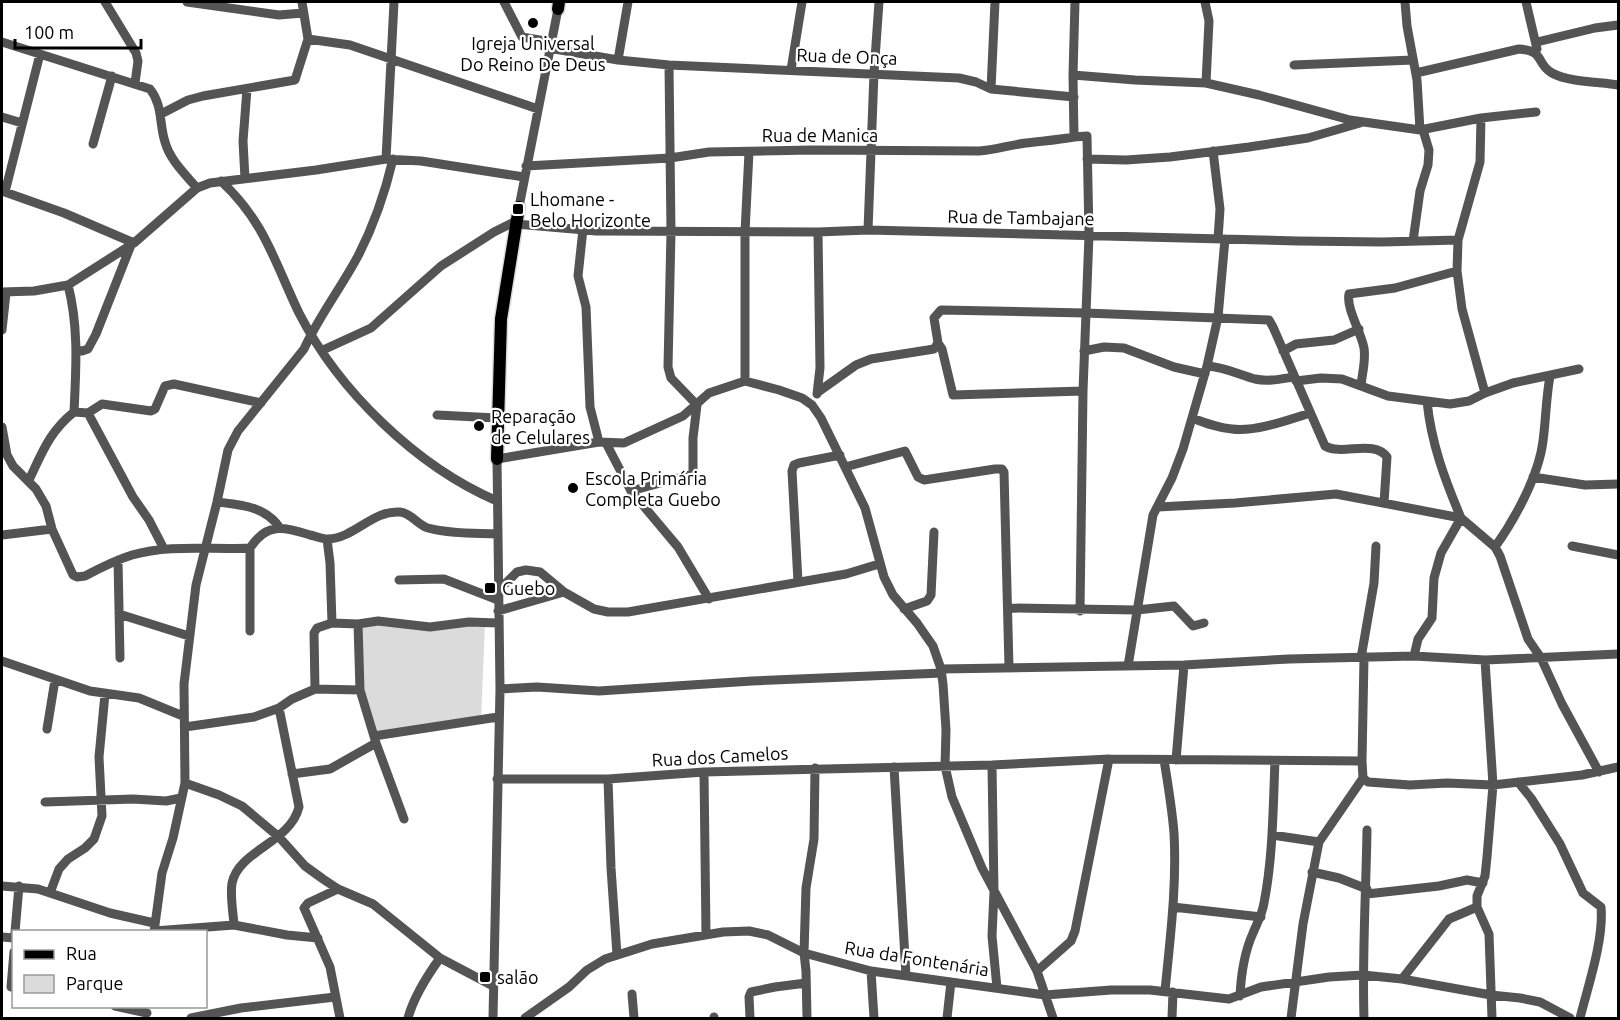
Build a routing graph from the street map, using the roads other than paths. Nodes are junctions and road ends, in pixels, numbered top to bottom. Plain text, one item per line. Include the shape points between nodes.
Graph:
1 (105, 2) edge
2 (187, 2) edge
3 (193, 2) edge
4 (302, 2) edge
5 (394, 2) edge
6 (504, 2) edge
7 (628, 2) edge
8 (802, 2) edge
9 (879, 2) edge
10 (995, 2) edge
11 (1075, 2) edge
12 (1206, 2) edge
13 (1405, 2) edge
14 (1526, 2) edge
15 (558, 5) edge
16 (303, 13) junction
17 (1618, 25) edge
18 (308, 39) junction
19 (2, 42) edge
20 (1537, 42) junction
21 (550, 45) junction
22 (1537, 53) junction
23 (40, 54) junction
24 (390, 58) junction
25 (618, 60) junction
26 (1413, 60) junction
27 (669, 64) junction
28 (1294, 65) dead end
29 (791, 70) junction
30 (874, 73) junction
31 (1416, 73) junction
32 (1073, 75) junction
33 (112, 76) junction
34 (135, 82) junction
35 (1206, 82) junction
36 (1618, 85) edge
37 (991, 88) junction
38 (247, 89) junction
39 (1074, 98) junction
40 (538, 109) junction
41 (1536, 112) dead end
42 (160, 114) junction
43 (2, 117) edge
44 (1482, 118) junction
45 (1362, 122) junction
46 (22, 123) junction
47 (1420, 130) junction
48 (1074, 137) junction
49 (93, 144) dead end
50 (871, 151) junction
51 (1213, 151) junction
52 (749, 152) junction
53 (670, 158) junction
54 (389, 159) junction
55 (1087, 159) junction
56 (526, 166) junction
57 (524, 177) junction
58 (246, 179) junction
59 (221, 181) junction
60 (197, 188) junction
61 (3, 192) edge
62 (519, 207) joint
63 (516, 223) junction
64 (583, 229) junction
65 (868, 230) junction
66 (671, 232) junction
67 (745, 232) junction
68 (818, 232) junction
69 (1089, 236) junction
70 (1221, 239) junction
71 (1458, 240) junction
72 (1413, 241) junction
73 (132, 244) junction
74 (1457, 271) junction
75 (68, 285) junction
76 (4, 293) edge
77 (1085, 313) junction
78 (1218, 317) junction
79 (1359, 329) junction
80 (2, 330) edge
81 (310, 334) junction
82 (938, 343) junction
83 (76, 350) junction
84 (322, 350) junction
85 (1084, 351) junction
86 (1283, 351) junction
87 (1579, 369) dead end
88 (1206, 370) junction
89 (1550, 376) junction
90 (1295, 379) junction
91 (745, 381) junction
92 (1361, 386) junction
93 (1083, 391) junction
94 (818, 392) junction
95 (1485, 393) junction
96 (1427, 401) junction
97 (261, 403) junction
98 (697, 405) junction
99 (812, 405) junction
100 (74, 412) junction
101 (88, 413) junction
102 (1310, 413) junction
103 (437, 415) dead end
104 (497, 418) junction
105 (1192, 418) junction
106 (2, 427) edge
107 (602, 442) junction
108 (4, 455) edge
109 (840, 455) junction
110 (497, 459) junction
111 (845, 467) junction
112 (1533, 477) junction
113 (29, 480) junction
114 (1618, 484) edge
115 (631, 491) junction
116 (497, 501) junction
117 (217, 502) junction
118 (1384, 503) junction
119 (1158, 507) junction
120 (1461, 518) junction
121 (280, 528) junction
122 (52, 529) junction
123 (934, 532) dead end
124 (497, 534) junction
125 (2, 535) edge
126 (327, 540) junction
127 (1376, 546) dead end
128 (1572, 546) dead end
129 (1495, 547) junction
130 (250, 548) junction
131 (164, 549) junction
132 (204, 549) junction
133 (1618, 555) edge
134 (118, 560) junction
135 (879, 564) junction
136 (399, 580) dead end
137 (798, 582) junction
138 (506, 583) dead end
139 (564, 592) junction
140 (709, 598) junction
141 (498, 600) junction
142 (1009, 608) junction
143 (904, 609) junction
144 (1080, 610) junction
145 (1137, 610) junction
146 (498, 611) junction
147 (119, 614) junction
148 (332, 623) junction
149 (1204, 623) dead end
150 (358, 624) junction
151 (498, 624) junction
152 (250, 631) dead end
153 (189, 636) junction
154 (1618, 654) edge
155 (1414, 656) junction
156 (120, 658) dead end
157 (1363, 658) junction
158 (1541, 658) junction
159 (1485, 660) junction
160 (2, 661) edge
161 (1184, 665) junction
162 (1128, 666) junction
163 (1010, 667) junction
164 (941, 671) junction
165 (56, 680) junction
166 (315, 689) junction
167 (500, 689) junction
168 (360, 690) junction
169 (105, 694) junction
170 (279, 708) junction
171 (183, 716) junction
172 (498, 717) junction
173 (185, 727) junction
174 (47, 729) dead end
175 (375, 740) junction
176 (1109, 759) junction
177 (1164, 760) junction
178 (1176, 760) junction
179 (1275, 761) junction
180 (1362, 761) junction
181 (992, 765) junction
182 (894, 766) junction
183 (945, 766) junction
184 (1618, 766) edge
185 (815, 768) junction
186 (704, 772) junction
187 (1599, 772) junction
188 (292, 774) junction
189 (1363, 778) junction
190 (497, 779) junction
191 (608, 779) junction
192 (1518, 782) junction
193 (185, 783) junction
194 (1493, 785) junction
195 (181, 798) junction
196 (101, 801) junction
197 (45, 802) dead end
198 (405, 819) dead end
199 (1367, 830) dead end
200 (1272, 835) junction
201 (279, 837) junction
202 (1319, 842) junction
203 (1312, 872) junction
204 (1482, 883) junction
205 (2, 886) edge
206 (19, 886) junction
207 (338, 889) junction
208 (1367, 891) junction
209 (994, 892) junction
210 (50, 893) junction
211 (1173, 907) junction
212 (1477, 907) junction
213 (1261, 917) junction
214 (234, 925) junction
215 (154, 929) edge
216 (15, 930) edge
217 (706, 935) junction
218 (318, 938) junction
219 (804, 953) junction
220 (617, 955) junction
221 (440, 957) junction
222 (12, 966) edge
223 (871, 971) junction
224 (1036, 971) junction
225 (1363, 975) junction
226 (906, 976) junction
227 (1402, 979) junction
228 (1297, 981) junction
229 (951, 982) junction
230 (806, 983) junction
231 (493, 986) junction
232 (9, 988) edge
233 (997, 988) junction
234 (1169, 991) junction
235 (632, 994) dead end
236 (1045, 995) junction
237 (1491, 995) junction
238 (1240, 996) junction
239 (335, 997) junction
240 (124, 1008) edge
241 (147, 1013) edge
242 (1558, 1015) edge
243 (191, 1018) edge
244 (340, 1018) edge
245 (408, 1018) edge
246 (493, 1018) edge
247 (525, 1018) edge
248 (634, 1018) edge
249 (750, 1018) edge
250 (807, 1018) edge
251 (874, 1018) edge
252 (947, 1018) edge
253 (1053, 1018) edge
254 (1172, 1018) edge
255 (1292, 1018) edge
256 (1364, 1018) edge
257 (1492, 1018) edge
258 (1570, 1018) edge
259 (1580, 1018) edge

1 - 34 street via 136,53
2 - 3 street
3 - 16 street via 279,15
4 - 16 street
5 - 24 street
6 - 21 street, Rua de Onça via 522,37
7 - 25 street
8 - 29 street
9 - 30 street
10 - 37 street
11 - 32 street
12 - 35 street
13 - 26 street
14 - 20 street
15 - 21 street
16 - 18 street
17 - 20 street
18 - 24 street via 350,45
18 - 38 street via 295,80
19 - 23 street
20 - 22 street
21 - 25 street, Rua de Onça
21 - 40 street
22 - 31 street via 1520,49
22 - 36 street via 1552,73
23 - 33 street
23 - 46 street
24 - 40 street
24 - 54 street
25 - 27 street, Rua de Onça
26 - 28 street
26 - 31 street
27 - 29 street, Rua de Onça
27 - 53 street
29 - 30 street, Rua de Onça
30 - 37 street, Rua de Onça via 959,78
30 - 50 street
31 - 47 street
32 - 35 street
32 - 39 street
33 - 34 street
33 - 49 street
34 - 42 street via 155,95
35 - 45 street
37 - 39 street, Rua de Onça
38 - 42 street via 188,100
38 - 58 street via 243,141
39 - 48 street
40 - 56 street
41 - 44 street
42 - 60 street via 165,144 174,162
43 - 46 street
44 - 47 street
44 - 71 street via 1480,162
45 - 47 street
45 - 51 street via 1308,138
46 - 61 street
47 - 72 street via 1429,150
48 - 50 street, Rua de Manica via 979,152
48 - 55 street via 1087,136
50 - 52 street, Rua de Manica
50 - 65 street
51 - 55 street via 1126,160
51 - 70 street
52 - 53 street, Rua de Manica via 709,152
52 - 67 street
53 - 56 street, Rua de Manica
53 - 66 street
54 - 57 street via 421,160
54 - 58 street
54 - 81 street via 382,200 368,235
55 - 69 street
56 - 57 street
57 - 62 street
58 - 59 street
59 - 60 street
59 - 81 street via 257,222
60 - 73 street
61 - 73 street via 64,213
62 - 63 main road
63 - 64 street, Rua de Tambajane
63 - 84 street via 441,266 371,328
63 - 104 main road via 501,319
64 - 66 street, Rua de Tambajane
64 - 107 street via 578,276 586,307 590,406
65 - 68 street, Rua de Tambajane
65 - 69 street, Rua de Tambajane
66 - 67 street, Rua de Tambajane
66 - 98 street via 668,367 671,378
67 - 68 street, Rua de Tambajane
67 - 91 street
68 - 94 street
69 - 70 street, Rua de Tambajane
69 - 77 street
70 - 72 street, Rua de Tambajane
70 - 78 street
71 - 72 street, Rua de Tambajane
71 - 74 street
73 - 75 street
73 - 83 street via 92,341 85,351
74 - 79 street via 1395,288 1349,294
74 - 95 street via 1462,309
75 - 76 street
75 - 83 street via 75,317
76 - 80 street
77 - 78 street
77 - 82 street via 942,310 934,318
77 - 85 street
78 - 86 street via 1269,320
78 - 88 street
79 - 86 street via 1334,339 1296,344
79 - 92 street via 1365,358
81 - 84 street
81 - 97 street via 304,349
82 - 93 street via 953,395
82 - 94 street via 934,349 856,365
83 - 100 street
84 - 116 street via 349,387 404,442 436,468
85 - 88 street via 1124,348 1174,367
85 - 93 street
86 - 90 street
87 - 89 street
88 - 90 street via 1228,369 1270,381
88 - 105 street
89 - 95 street
89 - 112 street via 1543,443
90 - 92 street via 1342,379
90 - 102 street
91 - 98 street via 709,393
91 - 99 street via 802,398
92 - 96 street via 1388,396
93 - 144 street
94 - 99 street
95 - 96 street via 1464,403
96 - 120 street via 1435,449
97 - 101 street via 174,384 165,386 151,411 102,404
97 - 117 street via 231,441
98 - 107 street via 683,416 624,443
98 - 115 street via 693,474
99 - 109 street
100 - 101 street
100 - 113 street via 54,430
101 - 131 street
102 - 105 street via 1235,430
102 - 118 street via 1328,448 1385,453
103 - 104 street
104 - 110 main road
105 - 119 street
106 - 108 street
107 - 110 street
107 - 115 street
108 - 113 street
109 - 111 street
109 - 137 street via 799,463 792,471
110 - 116 street
111 - 135 street via 870,520
111 - 142 street via 905,451 918,477 924,480 1002,469
112 - 114 street via 1585,485
112 - 129 street
113 - 122 street via 46,506
115 - 140 street via 678,547
116 - 124 street
117 - 121 street via 259,509 274,518
117 - 132 street
118 - 119 street via 1336,494
118 - 120 street
119 - 145 street via 1149,528
120 - 129 street
120 - 155 street via 1441,553 1434,578 1431,618 1418,639
121 - 126 street
121 - 130 street via 265,531
122 - 125 street
122 - 134 street via 76,577
123 - 143 street via 931,595 927,601
124 - 126 street via 424,527 400,512 374,518 352,532
124 - 141 street
126 - 148 street
127 - 157 street
128 - 133 street
129 - 158 street via 1528,639
130 - 132 street
130 - 152 street
131 - 132 street
131 - 134 street
132 - 153 street
134 - 147 street
135 - 137 street
135 - 143 street
136 - 141 street via 444,579
137 - 140 street
138 - 139 street via 517,572 540,572
139 - 140 street via 594,609 608,612
139 - 146 street
141 - 146 street
142 - 144 street
142 - 163 street
143 - 164 street via 933,646
144 - 145 street
145 - 149 street via 1174,606 1193,626
145 - 162 street
146 - 151 street
147 - 153 street
147 - 156 street
148 - 150 street
148 - 166 street via 314,633
150 - 151 street
150 - 168 street
151 - 167 street
153 - 171 street
154 - 158 street
155 - 157 street
155 - 159 street
157 - 161 street
157 - 180 street
158 - 159 street
158 - 187 street
159 - 194 street
160 - 165 street
161 - 162 street
161 - 178 street
162 - 163 street
163 - 164 street
164 - 167 street via 599,691
164 - 183 street
165 - 169 street
165 - 174 street
166 - 168 street
166 - 170 street
167 - 172 street
168 - 175 street
169 - 171 street via 139,698
169 - 196 street via 99,757
170 - 173 street via 254,717
170 - 188 street
171 - 173 street
172 - 175 street
172 - 190 street
173 - 193 street
175 - 188 street via 330,769
175 - 198 street
176 - 177 street, Rua dos Camelos
176 - 181 street, Rua dos Camelos
176 - 224 street via 1075,931 1071,941
177 - 178 street, Rua dos Camelos
177 - 211 street via 1174,833
178 - 179 street, Rua dos Camelos
179 - 180 street, Rua dos Camelos
179 - 200 street
180 - 189 street
181 - 183 street, Rua dos Camelos
181 - 209 street
182 - 183 street, Rua dos Camelos
182 - 185 street, Rua dos Camelos
182 - 226 street
183 - 209 street via 960,819
184 - 187 street
185 - 186 street, Rua dos Camelos
185 - 219 street via 814,839 806,888
186 - 191 street, Rua dos Camelos
186 - 217 street
187 - 192 street
188 - 201 street via 299,807 293,822
189 - 194 street via 1375,783 1410,785
189 - 202 street
190 - 191 street, Rua dos Camelos
190 - 231 street
191 - 220 street
192 - 194 street
192 - 259 street via 1560,844 1583,893 1601,907 1595,959
193 - 195 street
193 - 201 street via 242,806
194 - 204 street
195 - 196 street
195 - 215 street via 162,873
196 - 197 street
196 - 210 street via 102,816 94,839 59,869
199 - 208 street
200 - 202 street
200 - 213 street
201 - 207 street via 305,866
201 - 214 street via 236,872 231,897
202 - 203 street
203 - 208 street via 1339,878
203 - 228 street
204 - 208 street via 1467,880
204 - 212 street
205 - 206 street
206 - 210 street
206 - 216 street
207 - 218 street via 308,903 304,909
207 - 221 street via 373,904
208 - 225 street
209 - 224 street
209 - 233 street via 992,936
210 - 215 street
211 - 213 street
211 - 234 street
212 - 227 street via 1449,919
212 - 237 street via 1489,934
213 - 238 street via 1246,955
214 - 215 street
214 - 218 street
217 - 219 street, Rua da Fontenária via 749,931 784,941
217 - 220 street, Rua da Fontenária via 652,944
218 - 239 street via 330,967
219 - 223 street, Rua da Fontenária
219 - 230 street
220 - 247 street, Rua da Fontenária via 587,970
221 - 231 street
221 - 245 street via 419,990
222 - 232 street
223 - 226 street, Rua da Fontenária
223 - 251 street
224 - 236 street
225 - 227 street, Rua da Fontenária
225 - 228 street, Rua da Fontenária
225 - 256 street
226 - 229 street, Rua da Fontenária
227 - 237 street, Rua da Fontenária
228 - 238 street, Rua da Fontenária via 1261,987
228 - 255 street
229 - 233 street, Rua da Fontenária
229 - 252 street
230 - 249 street via 751,992
230 - 250 street
231 - 246 street
233 - 236 street, Rua da Fontenária
234 - 236 street, Rua da Fontenária
234 - 238 street, Rua da Fontenária via 1229,999
234 - 254 street
235 - 248 street
236 - 253 street
237 - 242 street, Rua da Fontenária via 1530,1000
237 - 257 street
239 - 243 street
239 - 244 street
240 - 241 street
242 - 258 street, Rua da Fontenária

